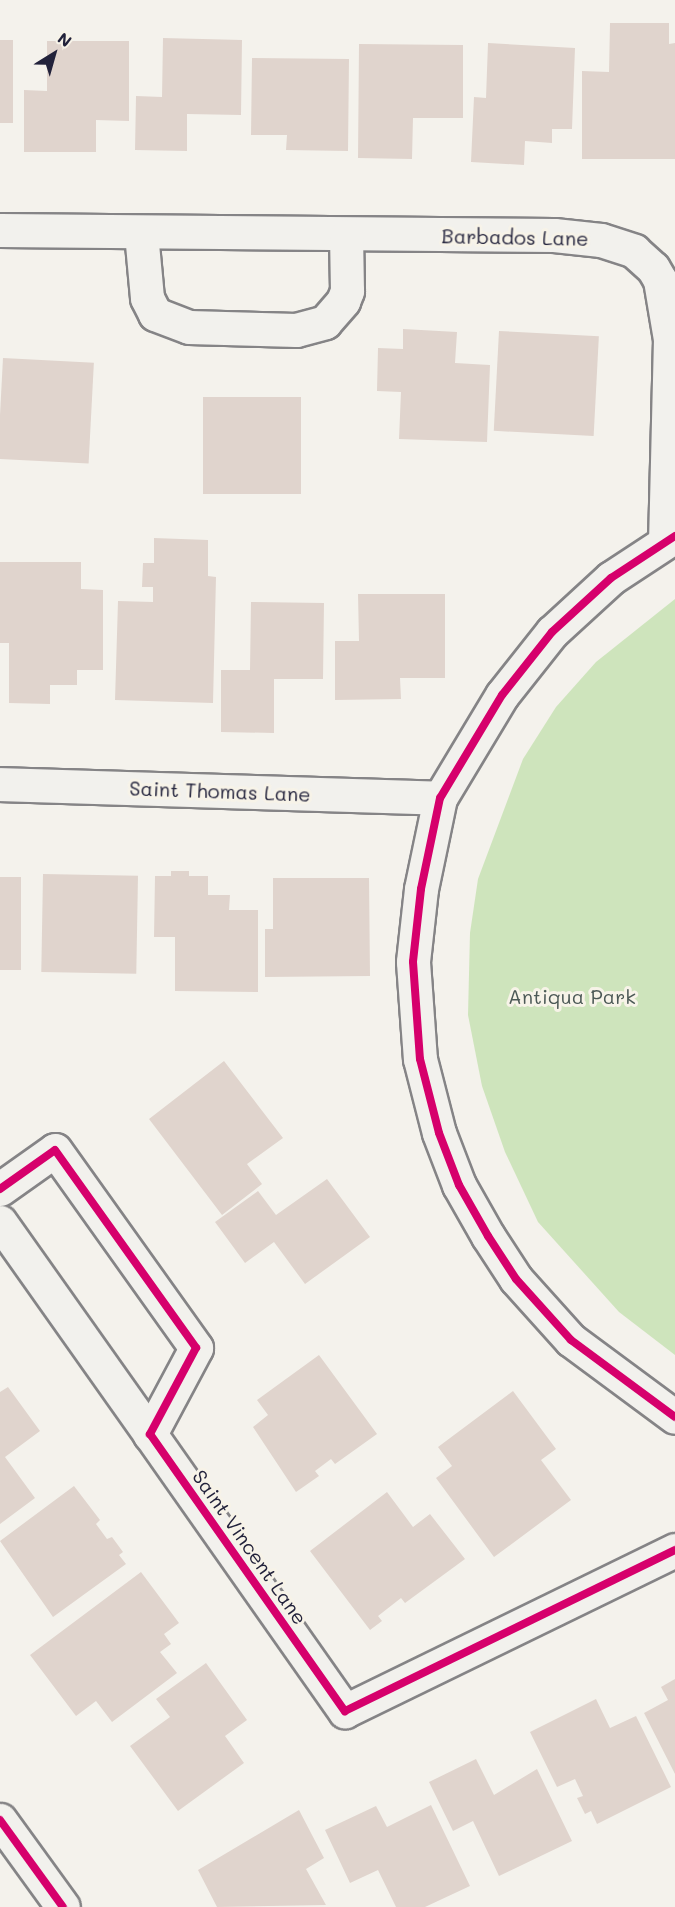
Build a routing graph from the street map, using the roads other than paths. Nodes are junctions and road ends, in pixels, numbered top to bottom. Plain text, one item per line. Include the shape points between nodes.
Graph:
1 (0, 230) edge
2 (141, 233) junction
3 (346, 236) junction
4 (670, 538) edge
5 (0, 784) edge
6 (440, 798) junction
7 (0, 1189) edge
8 (0, 1222) edge
9 (675, 1417) edge
10 (150, 1434) junction
11 (675, 1550) edge
12 (0, 1820) edge
13 (63, 1907) edge

1 - 2 street, Barbados Lane
2 - 3 street, Barbados Lane
2 - 3 street via 147,298 155,314 189,327 296,330 325,322 343,301 347,291
3 - 4 street, Barbados Lane via 577,236 616,243 634,251 653,268 664,290 669,339
4 - 6 street via 611,578 552,632 502,695
5 - 6 street, Saint Thomas Lane
6 - 9 street via 421,889 413,962 420,1059 447,1154 459,1185 488,1236 516,1279 547,1315 588,1353
7 - 10 street via 55,1150 196,1348
8 - 10 street, Saint Vincent Lane
10 - 11 street, Saint Vincent Lane via 345,1711
12 - 13 street

